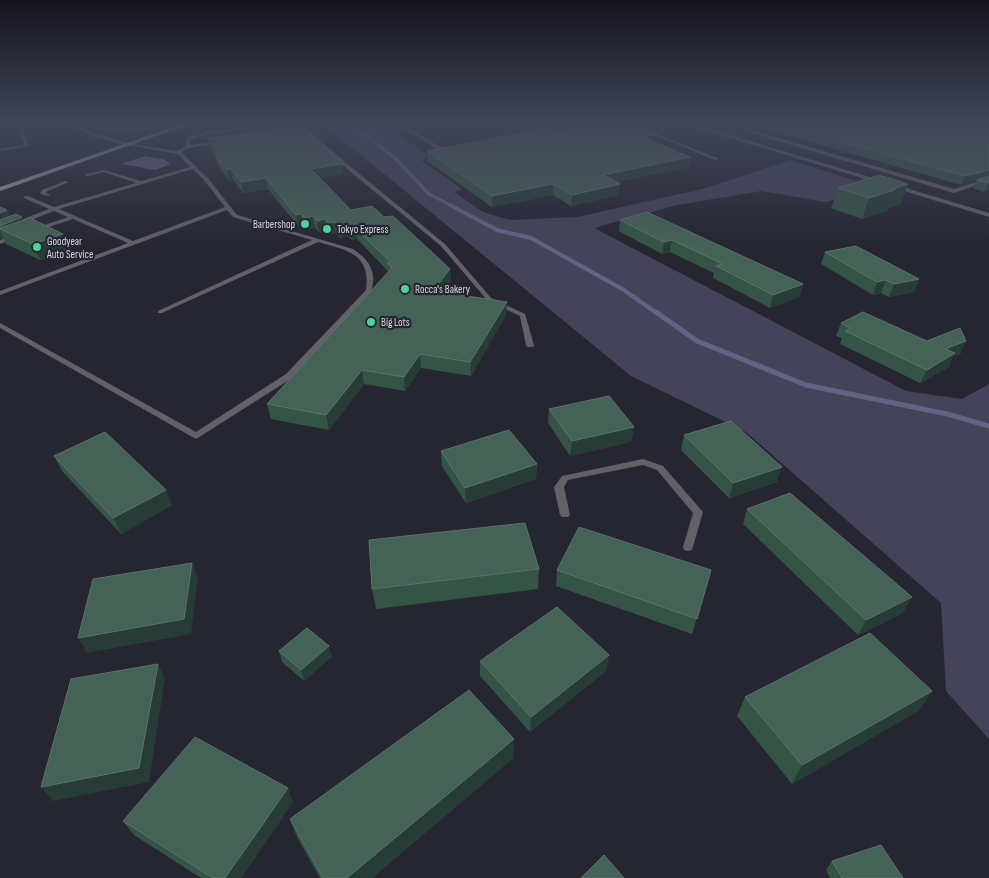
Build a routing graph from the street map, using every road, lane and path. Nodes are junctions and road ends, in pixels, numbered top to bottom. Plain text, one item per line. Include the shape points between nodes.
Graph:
1 (68, 165) edge
2 (191, 165) edge
3 (347, 165) edge
4 (823, 165) edge
5 (863, 165) edge
6 (194, 167) junction
7 (88, 174) dead end
8 (989, 179) edge
9 (67, 182) dead end
10 (142, 183) junction
11 (0, 189) edge
12 (47, 195) dead end
13 (26, 197) dead end
14 (63, 202) dead end
15 (70, 204) junction
16 (227, 208) junction
17 (54, 209) junction
18 (989, 215) edge
19 (72, 217) junction
20 (0, 230) edge
21 (27, 232) edge
22 (18, 236) edge
23 (318, 240) junction
24 (0, 242) edge
25 (133, 243) junction
26 (0, 293) edge
27 (160, 312) dead end
28 (0, 325) edge
29 (530, 345) dead end
30 (565, 515) dead end
31 (688, 547) dead end

1 - 11 main road
2 - 6 lane
3 - 29 lane via 443,246 489,299 524,315
4 - 18 street
5 - 8 lane via 954,191
6 - 10 lane
6 - 16 lane
7 - 10 lane via 104,171
9 - 12 lane via 44,191 43,194
10 - 15 lane
13 - 17 lane
14 - 15 lane
15 - 17 lane
16 - 23 lane via 235,216
16 - 25 lane
17 - 19 lane
17 - 20 lane
19 - 21 lane
19 - 25 lane
22 - 24 lane
23 - 27 lane
23 - 28 lane via 350,250 364,259 371,277 369,290 289,376 196,436
25 - 26 lane
30 - 31 lane via 558,487 565,478 643,462 660,468 698,512

